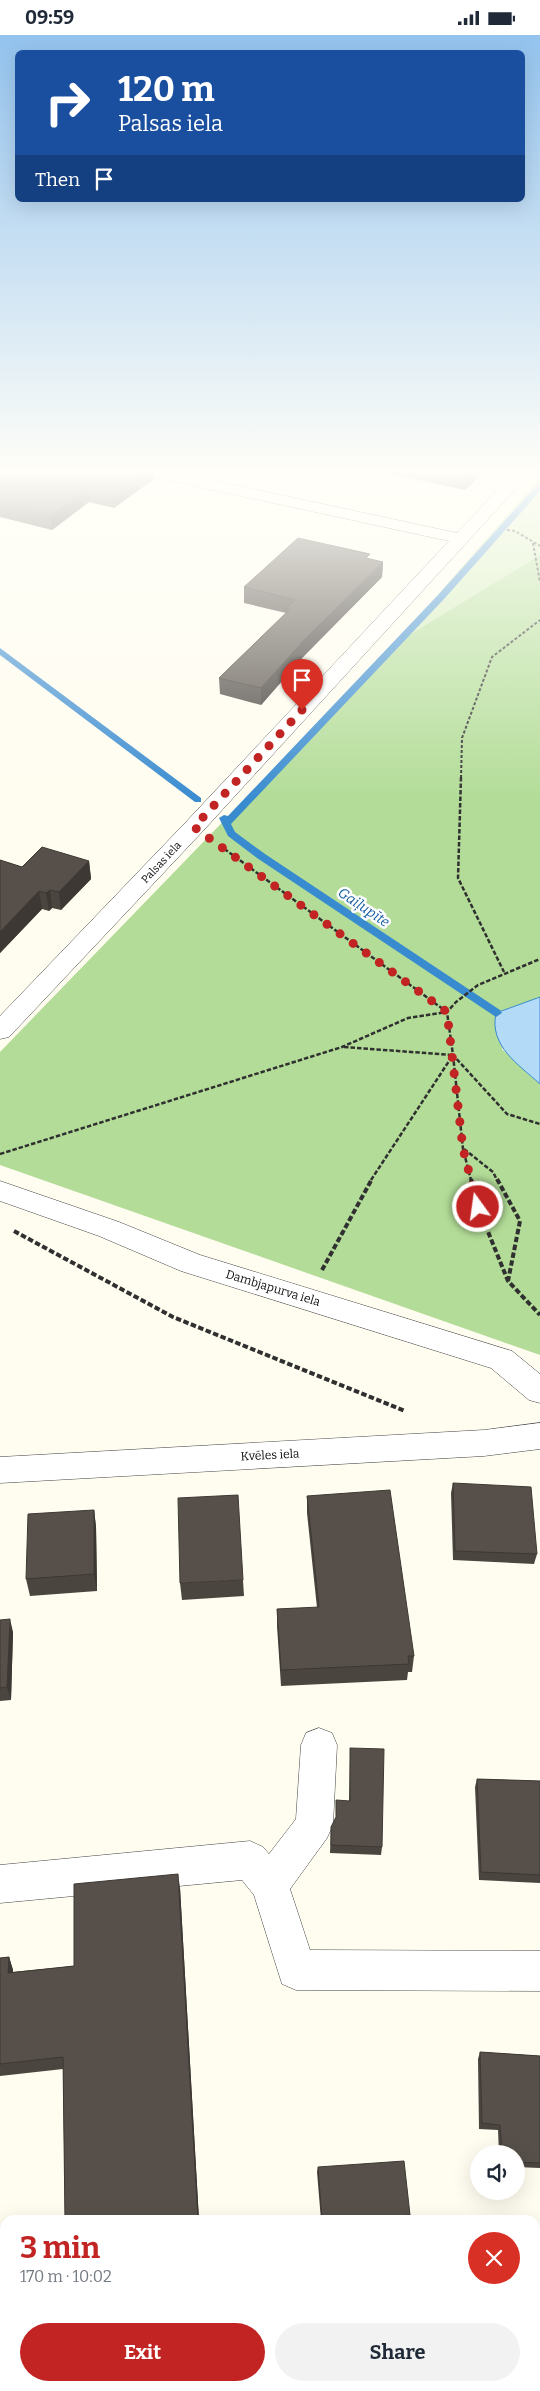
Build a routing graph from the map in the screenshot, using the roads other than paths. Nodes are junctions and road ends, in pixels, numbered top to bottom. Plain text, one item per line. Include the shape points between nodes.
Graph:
1 (422, 581) edge
2 (0, 1031) edge
3 (0, 1191) edge
4 (540, 1391) edge
5 (540, 1436) edge
6 (0, 1470) edge
7 (319, 1745) dead end
8 (0, 1884) edge
9 (270, 1885) junction
10 (540, 1971) edge

1 - 2 street, Palsas iela
3 - 4 street, Dambjapurva iela via 109,1229 191,1263 501,1359
5 - 6 street, Kvēles iela via 484,1443
7 - 9 street via 314,1825
8 - 9 street via 250,1861
9 - 10 street via 296,1970

